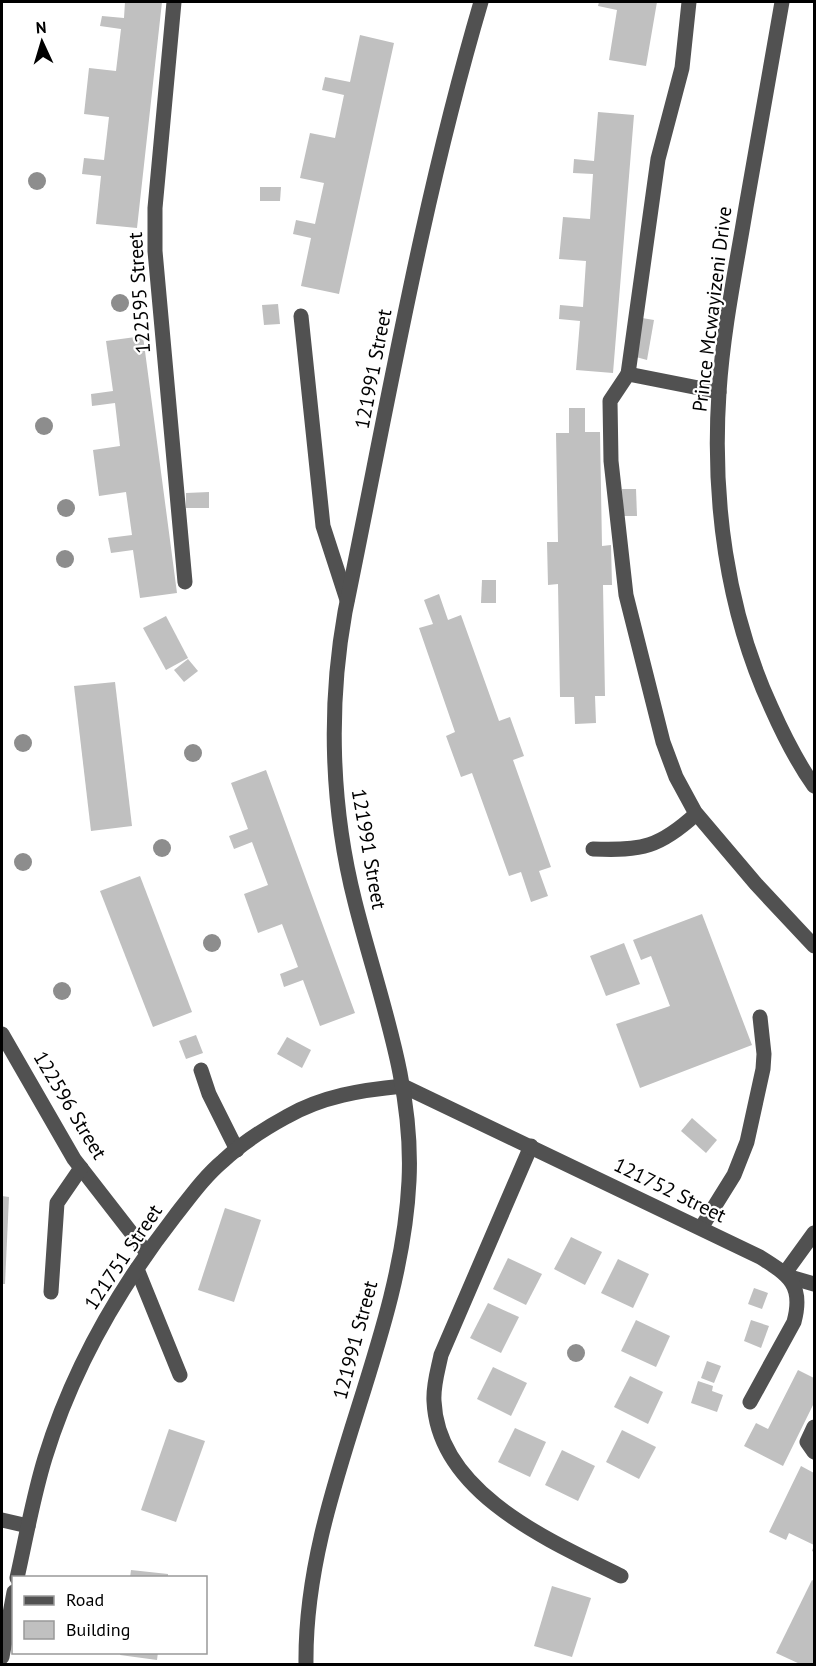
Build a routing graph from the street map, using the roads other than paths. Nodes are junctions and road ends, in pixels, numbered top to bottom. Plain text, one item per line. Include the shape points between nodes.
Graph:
1 (174, 2) edge
2 (481, 2) edge
3 (688, 2) edge
4 (782, 2) edge
5 (301, 316) dead end
6 (628, 374) junction
7 (719, 392) junction
8 (184, 582) dead end
9 (347, 600) junction
10 (814, 786) edge
11 (696, 814) junction
12 (593, 849) dead end
13 (814, 946) edge
14 (760, 1017) dead end
15 (2, 1034) edge
16 (201, 1070) dead end
17 (403, 1086) junction
18 (531, 1146) junction
19 (237, 1150) junction
20 (81, 1168) junction
21 (701, 1228) junction
22 (814, 1233) edge
23 (147, 1253) junction
24 (137, 1269) junction
25 (788, 1275) junction
26 (814, 1284) edge
27 (51, 1292) dead end
28 (180, 1375) dead end
29 (750, 1402) dead end
30 (814, 1427) edge
31 (814, 1452) edge
32 (2, 1520) edge
33 (28, 1526) junction
34 (17, 1576) edge
35 (621, 1576) dead end
36 (12, 1602) edge
37 (2, 1657) edge
38 (306, 1665) edge

1 - 8 street, 122595 Street via 155,208 155,251
2 - 9 street, 121991 Street via 429,196
3 - 6 street via 682,68 658,159
4 - 7 street, Prince Mcwayizeni Drive
5 - 9 street via 323,526
6 - 7 street
6 - 11 street via 612,396 609,412 626,595 663,742
7 - 10 street, Prince Mcwayizeni Drive via 719,506 740,623 765,695
9 - 17 street, 121991 Street via 335,725 340,825 355,903 387,1011
11 - 12 street via 652,846 633,850
11 - 13 street
14 - 21 street via 763,1069 747,1142 734,1175
15 - 20 street, 122596 Street
16 - 19 street
17 - 18 street, 121752 Street
17 - 19 street, 121751 Street via 364,1089 313,1104 278,1121
17 - 38 street, 121991 Street via 409,1177 407,1213 383,1324 324,1523 310,1604
18 - 21 street, 121752 Street
18 - 35 street via 441,1355 434,1389 437,1418 446,1445 458,1464 497,1506 549,1540
19 - 23 street, 121751 Street via 201,1183
20 - 23 street, 122596 Street
20 - 27 street via 57,1203
21 - 25 street, 121752 Street
22 - 25 street
23 - 24 street, 121751 Street
24 - 28 street
24 - 33 street, 121751 Street via 102,1326 69,1393 45,1458
25 - 26 street, 121752 Street
25 - 29 street via 798,1303 794,1322
30 - 31 street via 807,1442
32 - 33 street
33 - 34 street, 121751 Street
36 - 37 street

